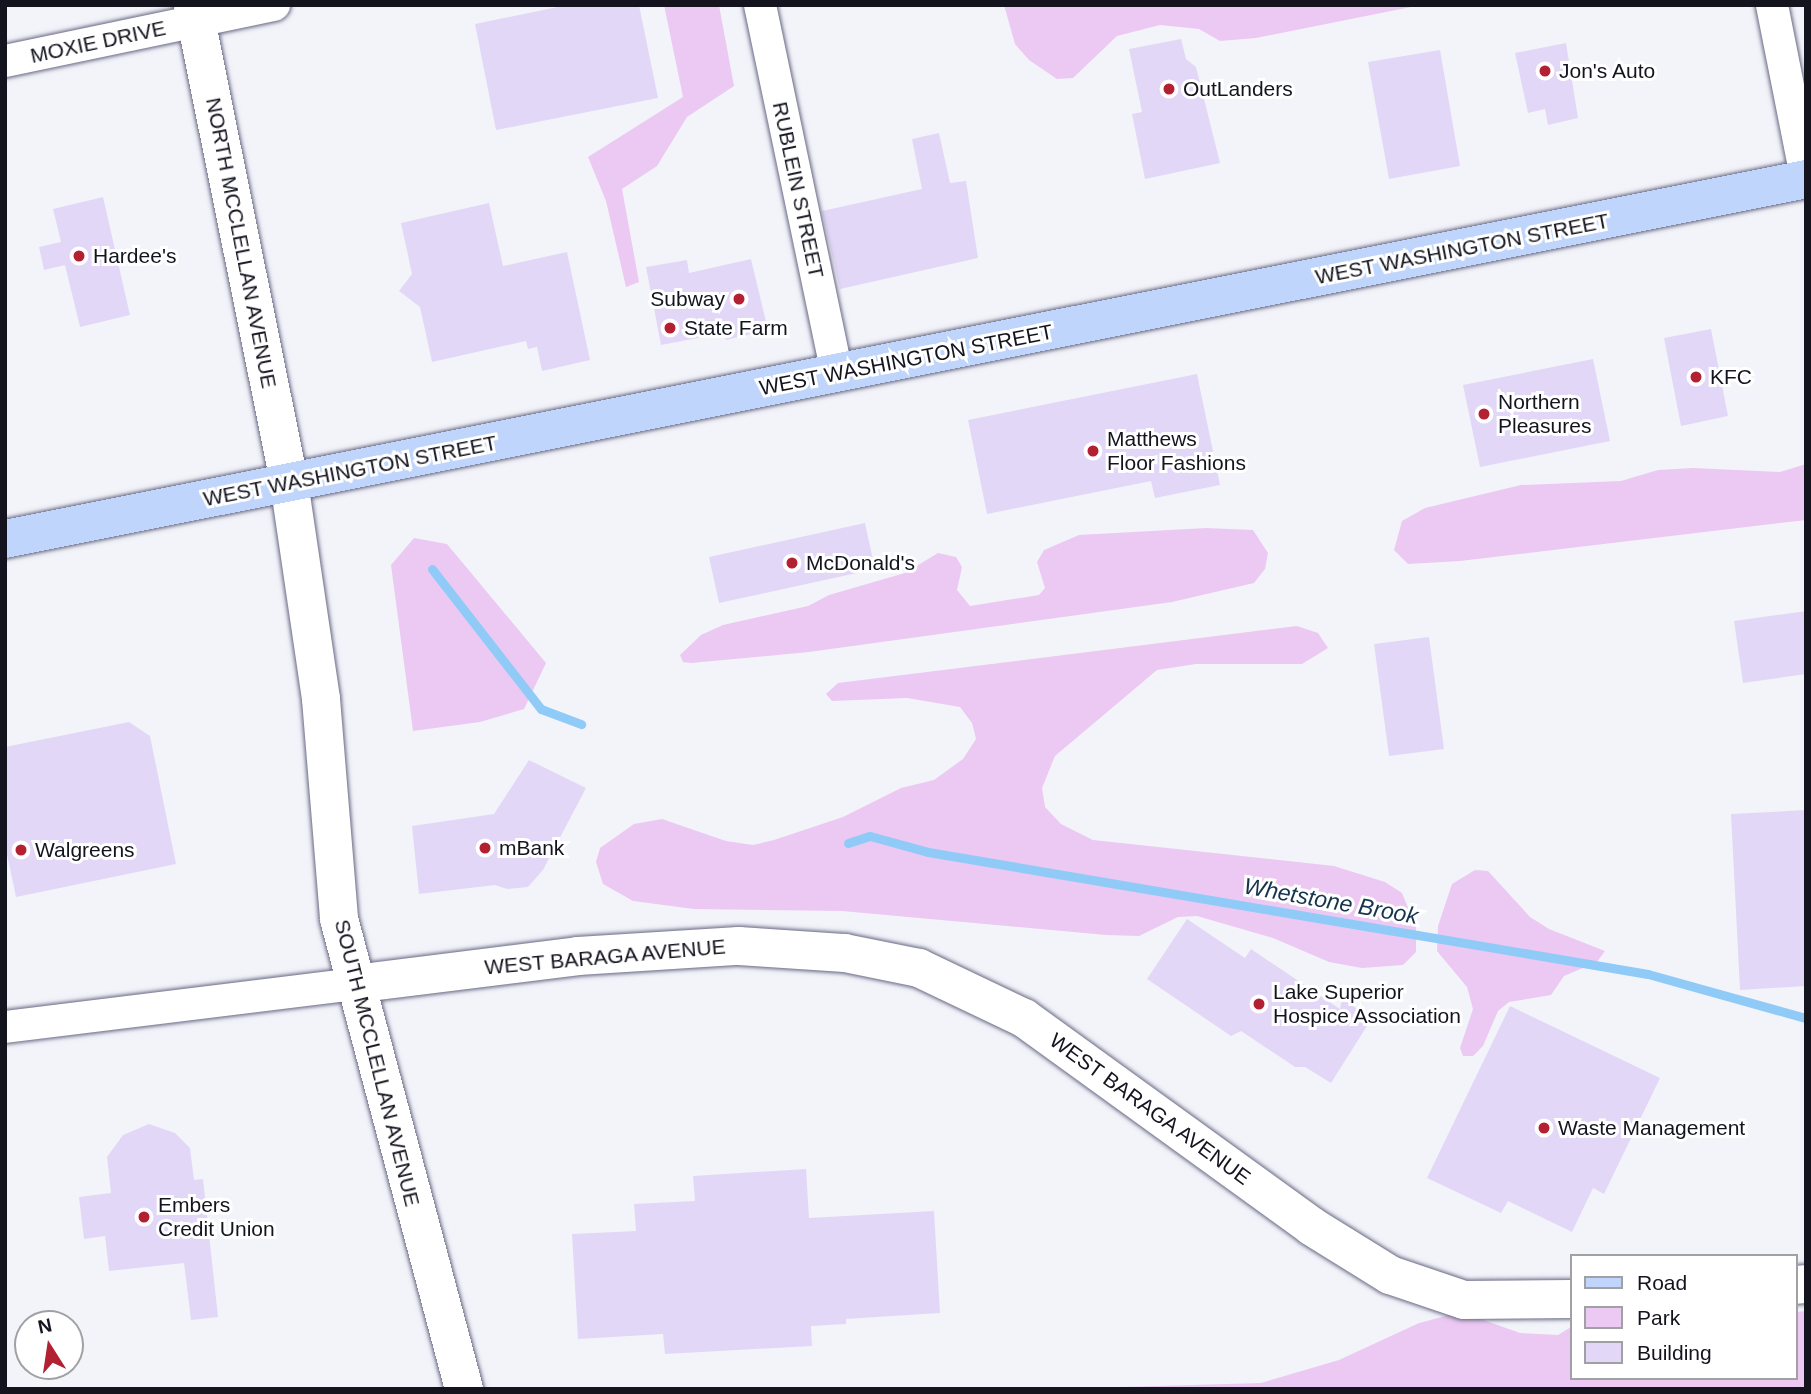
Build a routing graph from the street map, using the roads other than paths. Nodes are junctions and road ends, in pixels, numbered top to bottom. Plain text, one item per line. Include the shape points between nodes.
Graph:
1 (274, 5) edge
2 (760, 5) edge
3 (1772, 5) edge
4 (194, 13) edge
5 (5, 61) edge
6 (1806, 178) edge
7 (837, 374) junction
8 (289, 482) junction
9 (5, 540) edge
10 (354, 984) junction
11 (5, 1027) edge
12 (1570, 1299) edge
13 (464, 1389) edge

1 - 4 street, MOXIE DRIVE
2 - 7 street, RUBLEIN STREET
3 - 6 street
4 - 5 street, MOXIE DRIVE
4 - 8 main road, NORTH MCCLELLAN AVENUE
6 - 7 main road, WEST WASHINGTON STREET
7 - 8 main road, WEST WASHINGTON STREET
8 - 9 main road, WEST WASHINGTON STREET
8 - 10 main road, SOUTH MCCLELLAN AVENUE via 321,699 339,919
10 - 11 street, WEST BARAGA AVENUE
10 - 12 main road, WEST BARAGA AVENUE via 578,956 725,946 792,947 919,968 1024,1018 1311,1226 1390,1275 1464,1300
10 - 13 main road, SOUTH MCCLELLAN AVENUE

